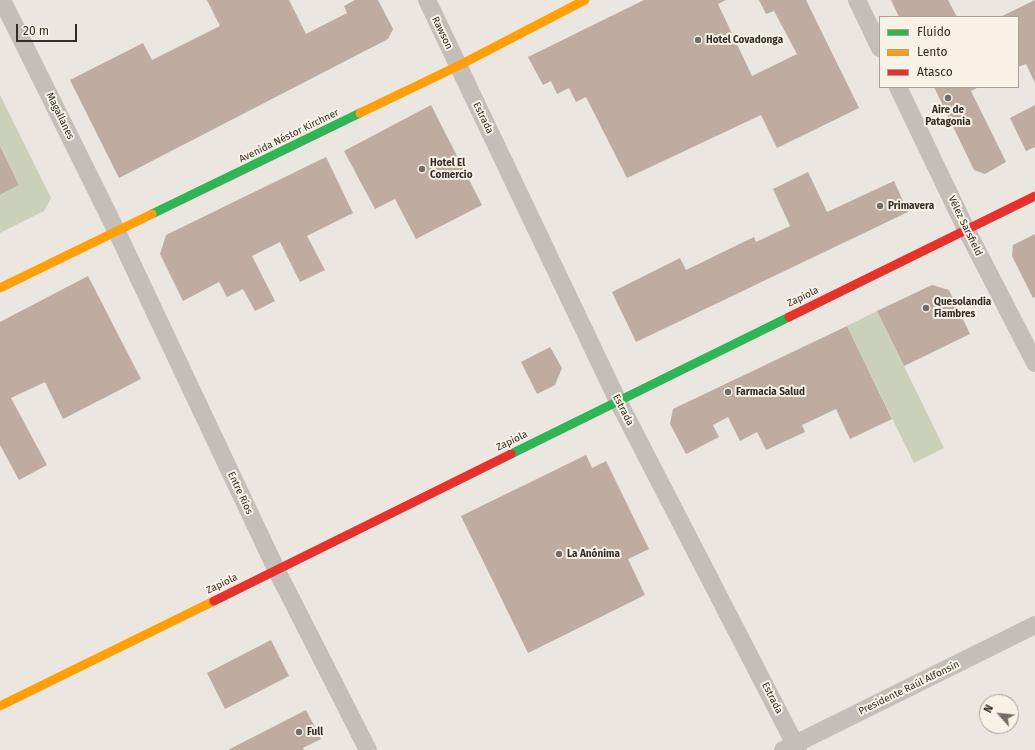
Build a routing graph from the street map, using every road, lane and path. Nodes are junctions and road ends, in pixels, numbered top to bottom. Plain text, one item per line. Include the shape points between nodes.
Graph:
1 (2, 0) edge
2 (426, 0) edge
3 (585, 0) edge
4 (857, 0) edge
5 (879, 46) edge
6 (458, 66) junction
7 (898, 88) edge
8 (1035, 196) edge
9 (966, 230) junction
10 (117, 232) junction
11 (0, 288) edge
12 (1035, 363) edge
13 (618, 401) junction
14 (276, 570) junction
15 (1035, 625) edge
16 (0, 706) edge
17 (792, 748) edge
18 (368, 750) edge

1 - 10 street, Magallanes
2 - 6 street, Rawson
3 - 6 street, Avenida Néstor Kirchner
4 - 5 street
6 - 10 street, Avenida Néstor Kirchner
6 - 13 street, Estrada
7 - 9 street, Vélez Sarsfield
8 - 9 street, Zapiola
9 - 12 street, Vélez Sarsfield
9 - 13 street, Zapiola
10 - 11 street, Avenida Néstor Kirchner
10 - 14 street, Entre Ríos
13 - 14 street, Zapiola
13 - 17 street, Estrada
14 - 16 street, Zapiola
14 - 18 street, Entre Ríos
15 - 17 street, Presidente Raúl Alfonsín

